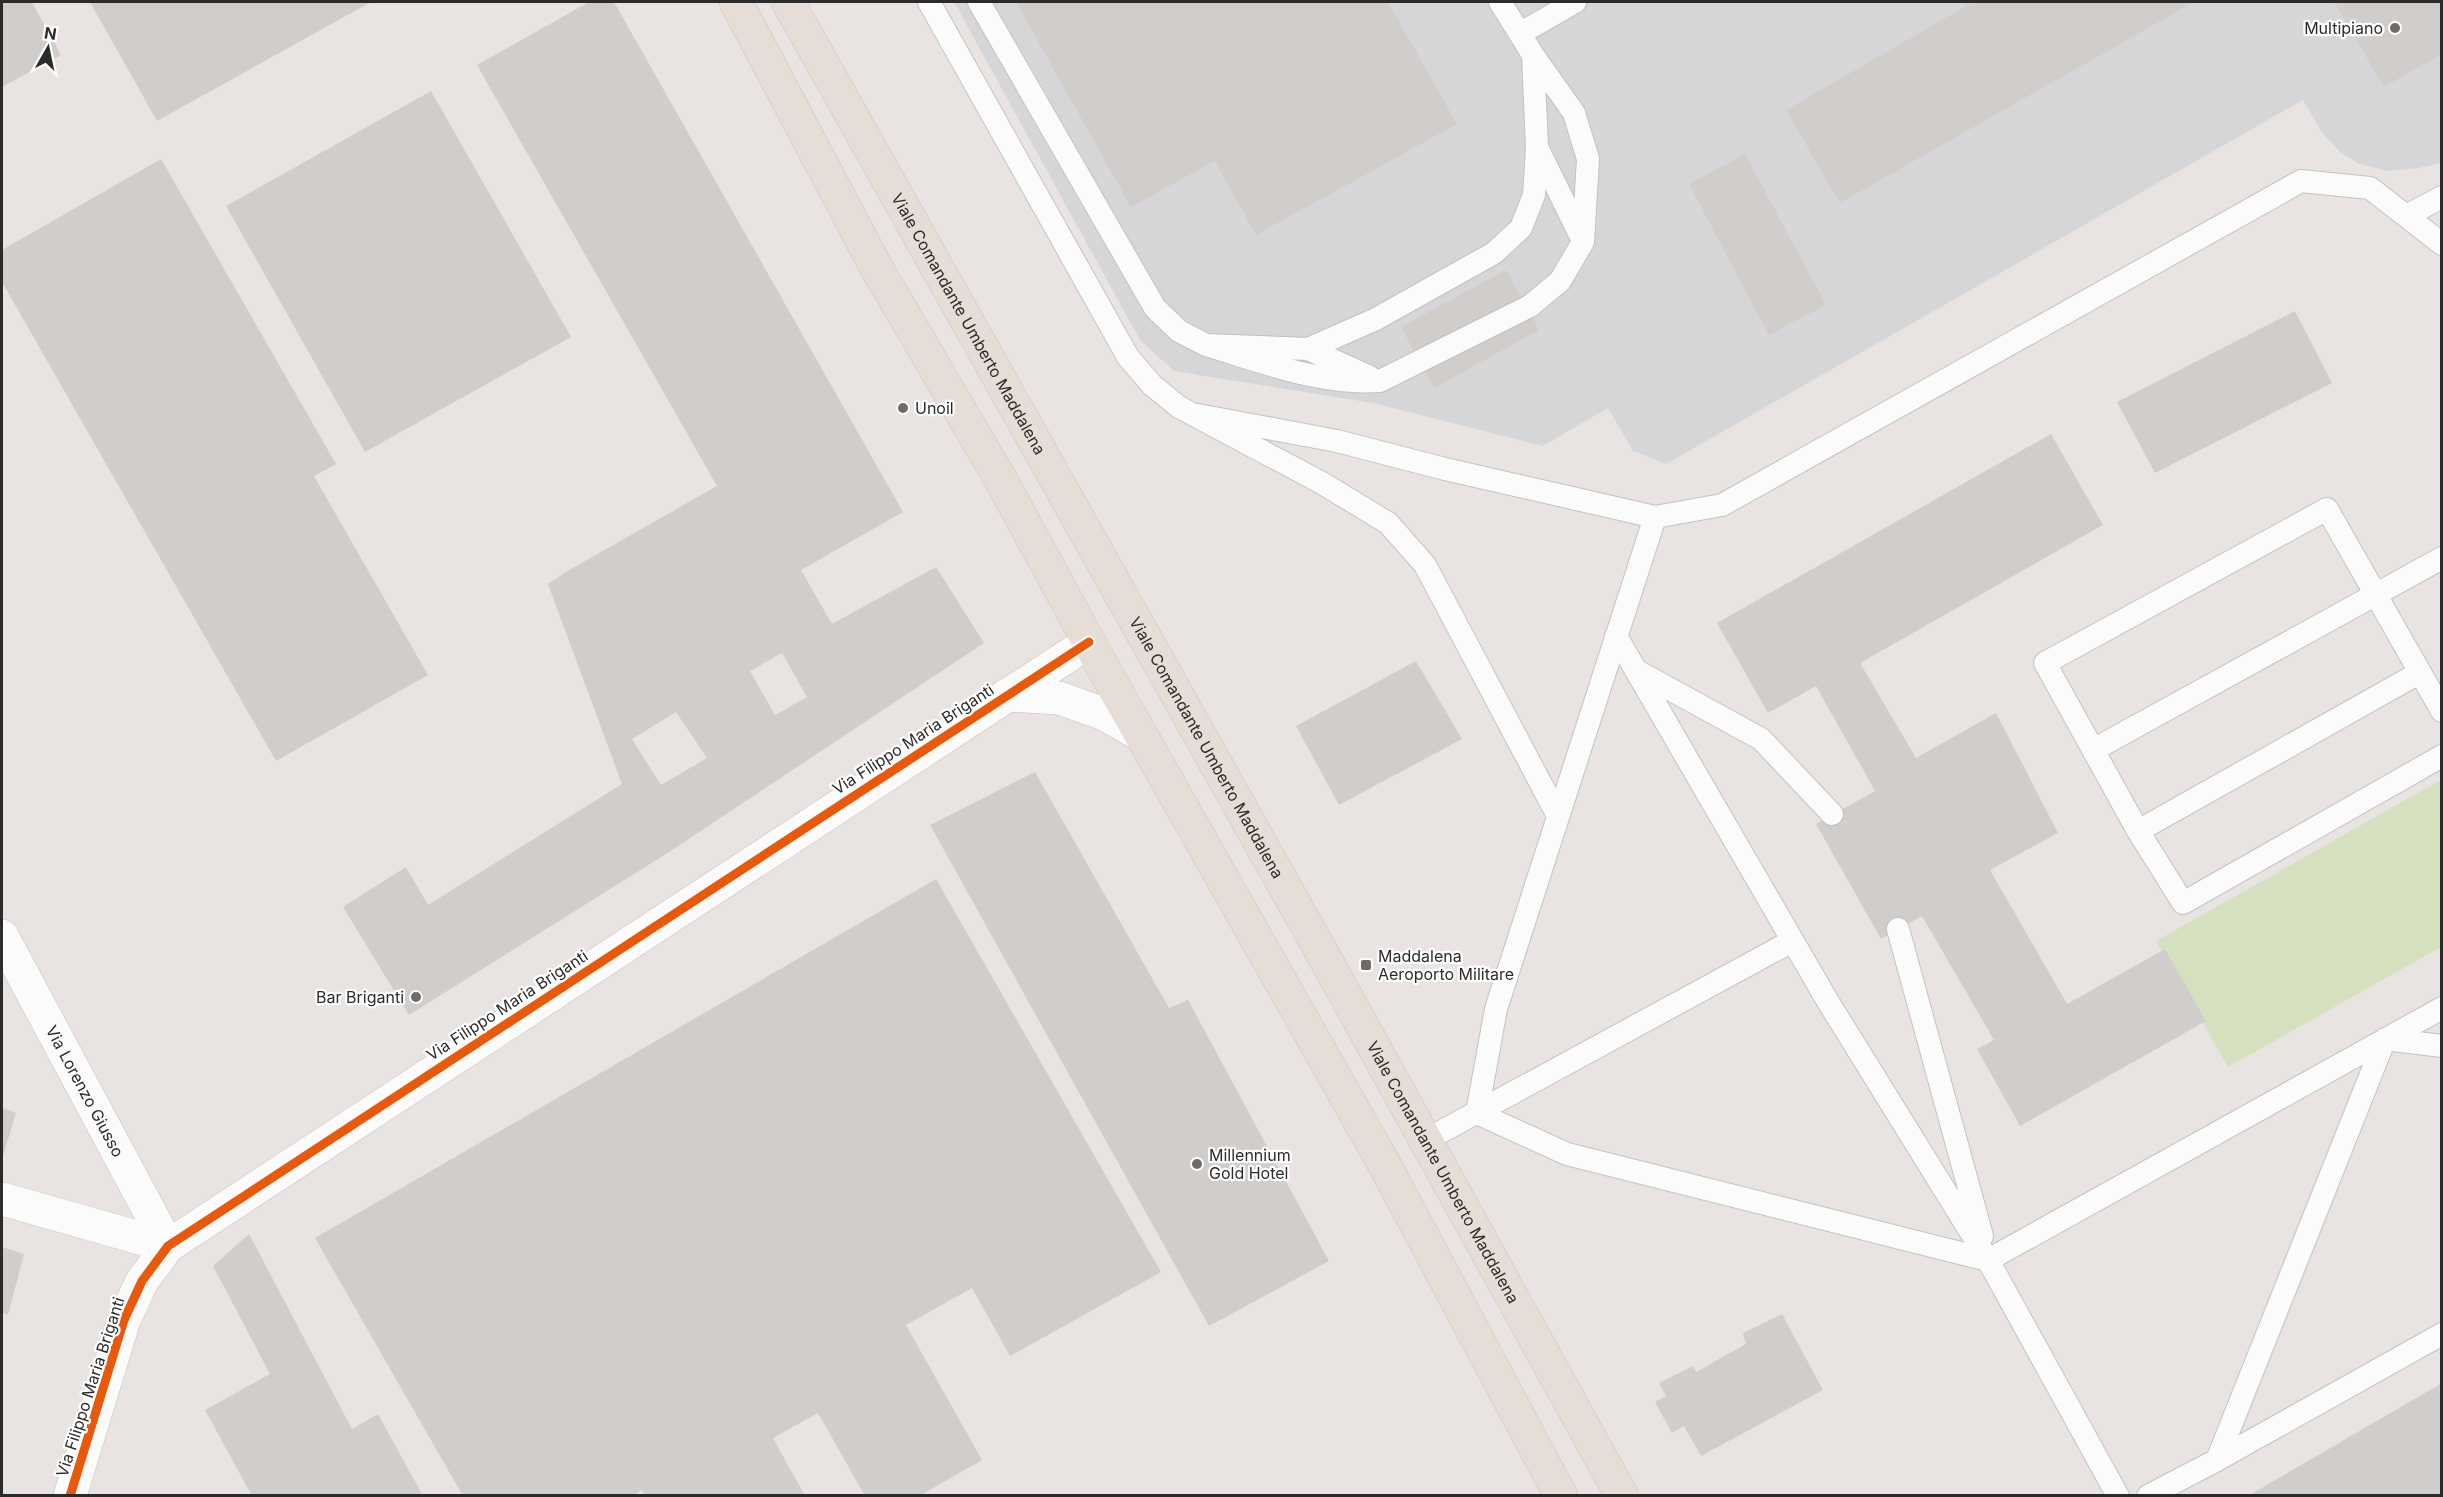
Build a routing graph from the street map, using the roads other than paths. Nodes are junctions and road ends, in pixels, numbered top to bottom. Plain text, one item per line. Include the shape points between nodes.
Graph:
1 (736, 2) edge
2 (788, 2) edge
3 (929, 2) edge
4 (979, 2) edge
5 (1500, 2) edge
6 (1575, 2) edge
7 (1521, 33) junction
8 (1533, 55) junction
9 (1537, 148) junction
10 (2442, 196) edge
11 (2406, 216) junction
12 (1583, 242) junction
13 (2442, 244) edge
14 (1206, 345) junction
15 (1308, 349) junction
16 (1380, 381) junction
17 (1198, 415) junction
18 (1655, 517) junction
19 (2442, 558) edge
20 (2375, 595) junction
21 (1133, 616) junction
22 (1616, 636) junction
23 (1089, 642) junction
24 (1636, 670) junction
25 (2419, 673) junction
26 (1007, 696) junction
27 (2442, 711) edge
28 (1141, 735) junction
29 (2093, 750) junction
30 (2442, 756) edge
31 (1832, 814) dead end
32 (1558, 816) junction
33 (2138, 831) junction
34 (1898, 928) dead end
35 (2, 936) edge
36 (1792, 941) junction
37 (2442, 1008) edge
38 (2385, 1039) junction
39 (2442, 1046) edge
40 (1477, 1113) junction
41 (1426, 1140) junction
42 (1383, 1162) junction
43 (2, 1199) edge
44 (168, 1246) junction
45 (1989, 1260) junction
46 (2442, 1334) edge
47 (2217, 1460) junction
48 (70, 1496) edge
49 (1561, 1496) edge
50 (1622, 1496) edge
51 (2118, 1496) edge
52 (2148, 1496) edge

1 - 23 main road via 876,267 1002,482
2 - 21 main road, Viale Comandante Umberto Maddalena
3 - 17 lane via 1128,357 1152,385
4 - 14 lane via 1155,308 1179,331
5 - 7 lane
6 - 7 lane
7 - 8 lane
8 - 9 lane
8 - 12 lane via 1574,113 1588,159
9 - 12 lane
9 - 15 lane via 1534,195 1521,228 1494,253 1376,320
10 - 11 lane
11 - 13 lane
11 - 18 lane via 2370,188 2301,181 1722,505
12 - 16 lane via 1560,281 1530,306
14 - 15 lane
14 - 16 lane via 1311,376 1357,383
15 - 16 lane
17 - 18 lane via 1337,441
17 - 32 lane via 1388,523 1425,565
18 - 22 lane
19 - 20 lane
20 - 25 lane
20 - 29 lane
20 - 29 lane via 2327,509 2045,663
21 - 23 main road
21 - 41 main road, Viale Comandante Umberto Maddalena
22 - 24 lane
22 - 32 lane
23 - 26 street, Via Filippo Maria Briganti
23 - 28 main road
24 - 31 lane via 1761,740
24 - 36 lane
25 - 27 lane
25 - 33 lane
26 - 28 street, Via Filippo Maria Briganti via 1059,698 1104,714
26 - 44 street, Via Filippo Maria Briganti
28 - 42 main road
29 - 33 lane
30 - 33 lane via 2183,903
32 - 40 lane via 1496,1009
34 - 45 lane
35 - 44 street, Via Lorenzo Giusso
36 - 40 lane
36 - 45 lane
37 - 38 lane
38 - 39 lane
38 - 45 lane
38 - 47 lane
40 - 41 lane
40 - 45 lane via 1568,1154
41 - 42 main road
41 - 50 main road, Viale Comandante Umberto Maddalena
42 - 49 main road
43 - 44 street
44 - 48 street, Via Filippo Maria Briganti via 142,1281 124,1320
45 - 51 lane
46 - 47 lane
47 - 52 lane

